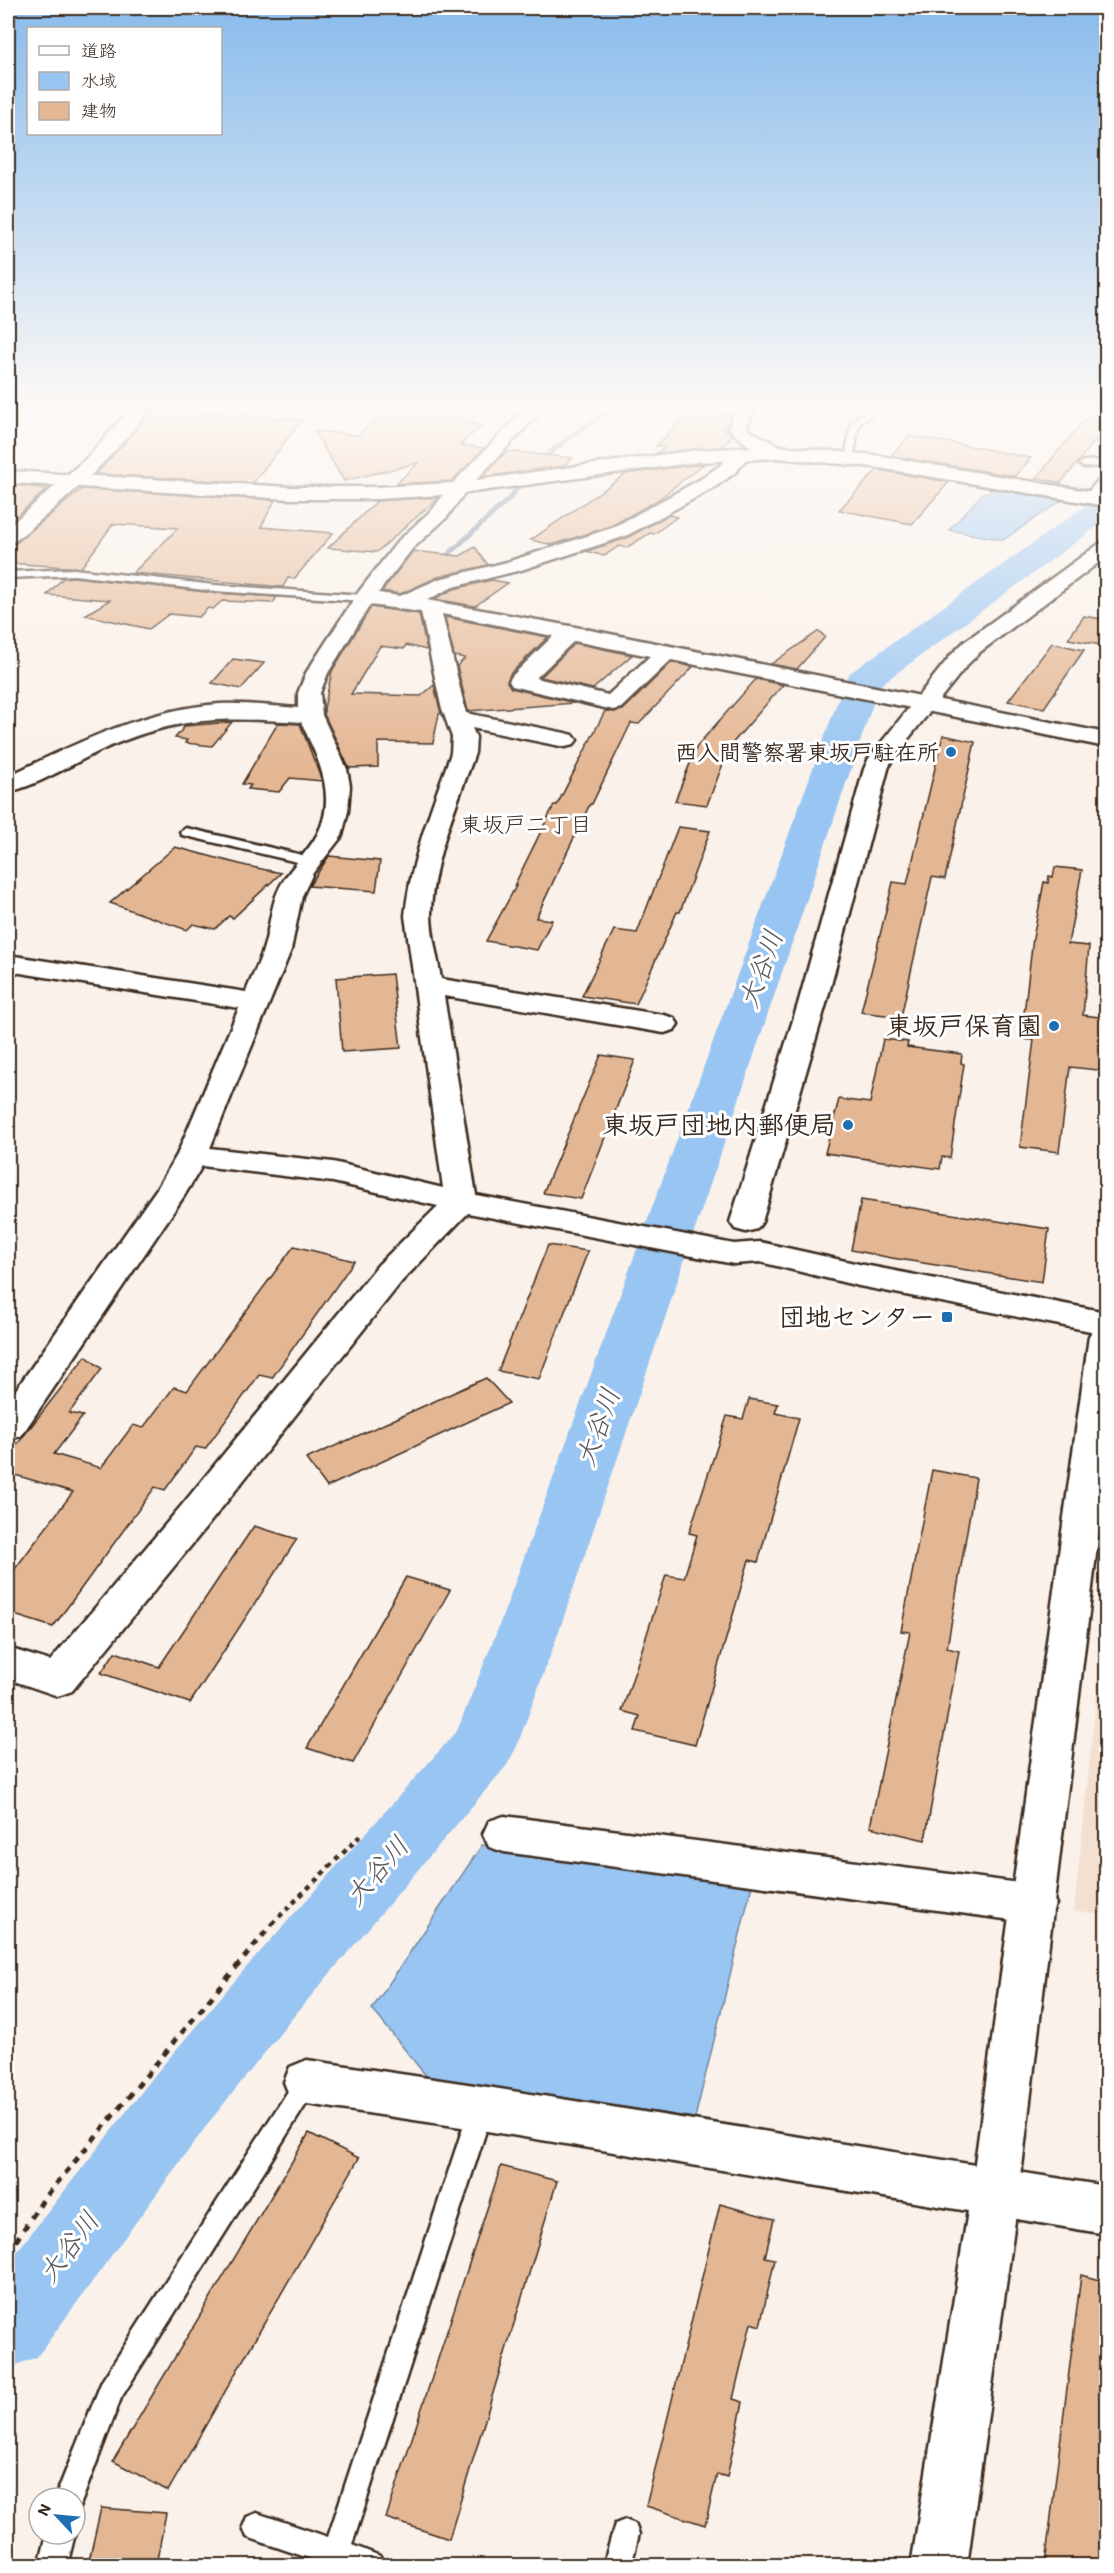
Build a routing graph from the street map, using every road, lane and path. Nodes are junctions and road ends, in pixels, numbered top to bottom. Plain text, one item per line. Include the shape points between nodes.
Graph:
1 (20, 527) edge
2 (425, 527) edge
3 (628, 527) edge
4 (8, 537) edge
5 (1107, 548) edge
6 (8, 575) edge
7 (364, 598) junction
8 (402, 603) junction
9 (430, 606) junction
10 (570, 632) junction
11 (667, 652) junction
12 (925, 703) junction
13 (310, 715) junction
14 (457, 718) junction
15 (566, 740) dead end
16 (1107, 740) edge
17 (8, 785) edge
18 (186, 832) dead end
19 (310, 861) junction
20 (8, 963) edge
21 (429, 985) junction
22 (254, 1002) junction
23 (664, 1024) dead end
24 (192, 1155) junction
25 (461, 1202) junction
26 (760, 1252) junction
27 (1107, 1323) edge
28 (1107, 1336) edge
29 (8, 1427) edge
30 (8, 1663) edge
31 (504, 1834) dead end
32 (360, 1836) dead end
33 (1034, 1904) junction
34 (307, 2082) joint
35 (481, 2108) junction
36 (995, 2192) junction
37 (1107, 2210) edge
38 (8, 2253) edge
39 (74, 2486) edge
40 (256, 2527) dead end
41 (625, 2534) dead end
42 (58, 2546) edge
43 (336, 2553) junction
44 (53, 2565) edge
45 (370, 2565) edge
46 (617, 2565) edge
47 (939, 2565) edge

1 - 4 street
2 - 7 street via 405,545
3 - 8 street via 446,583
5 - 12 street via 972,647
6 - 7 lane via 74,572 214,588
7 - 8 street
7 - 13 street via 317,673 309,693
8 - 9 street
9 - 10 street
9 - 14 street
10 - 11 street
10 - 11 street via 519,681 613,703
11 - 12 street
12 - 16 street
12 - 26 street via 876,769 747,1222 749,1240
13 - 17 street via 219,711 164,720
13 - 19 street via 335,769 338,786 329,836
14 - 15 street
14 - 21 street via 464,737 464,753 429,849 421,884 418,916
18 - 19 lane
19 - 22 street via 289,896 277,950
20 - 22 street
21 - 23 street
21 - 25 street
22 - 24 street
24 - 25 street via 333,1172
24 - 29 street via 173,1189
25 - 26 street via 734,1254
25 - 30 street via 390,1273 58,1680
26 - 27 street
28 - 33 street
31 - 33 street
32 - 38 path via 276,1919 43,2200
33 - 36 street
34 - 35 street
34 - 39 lane via 111,2390
35 - 36 street
35 - 43 lane
36 - 37 street
36 - 47 street
40 - 43 lane
41 - 46 lane
42 - 44 lane
43 - 45 lane

